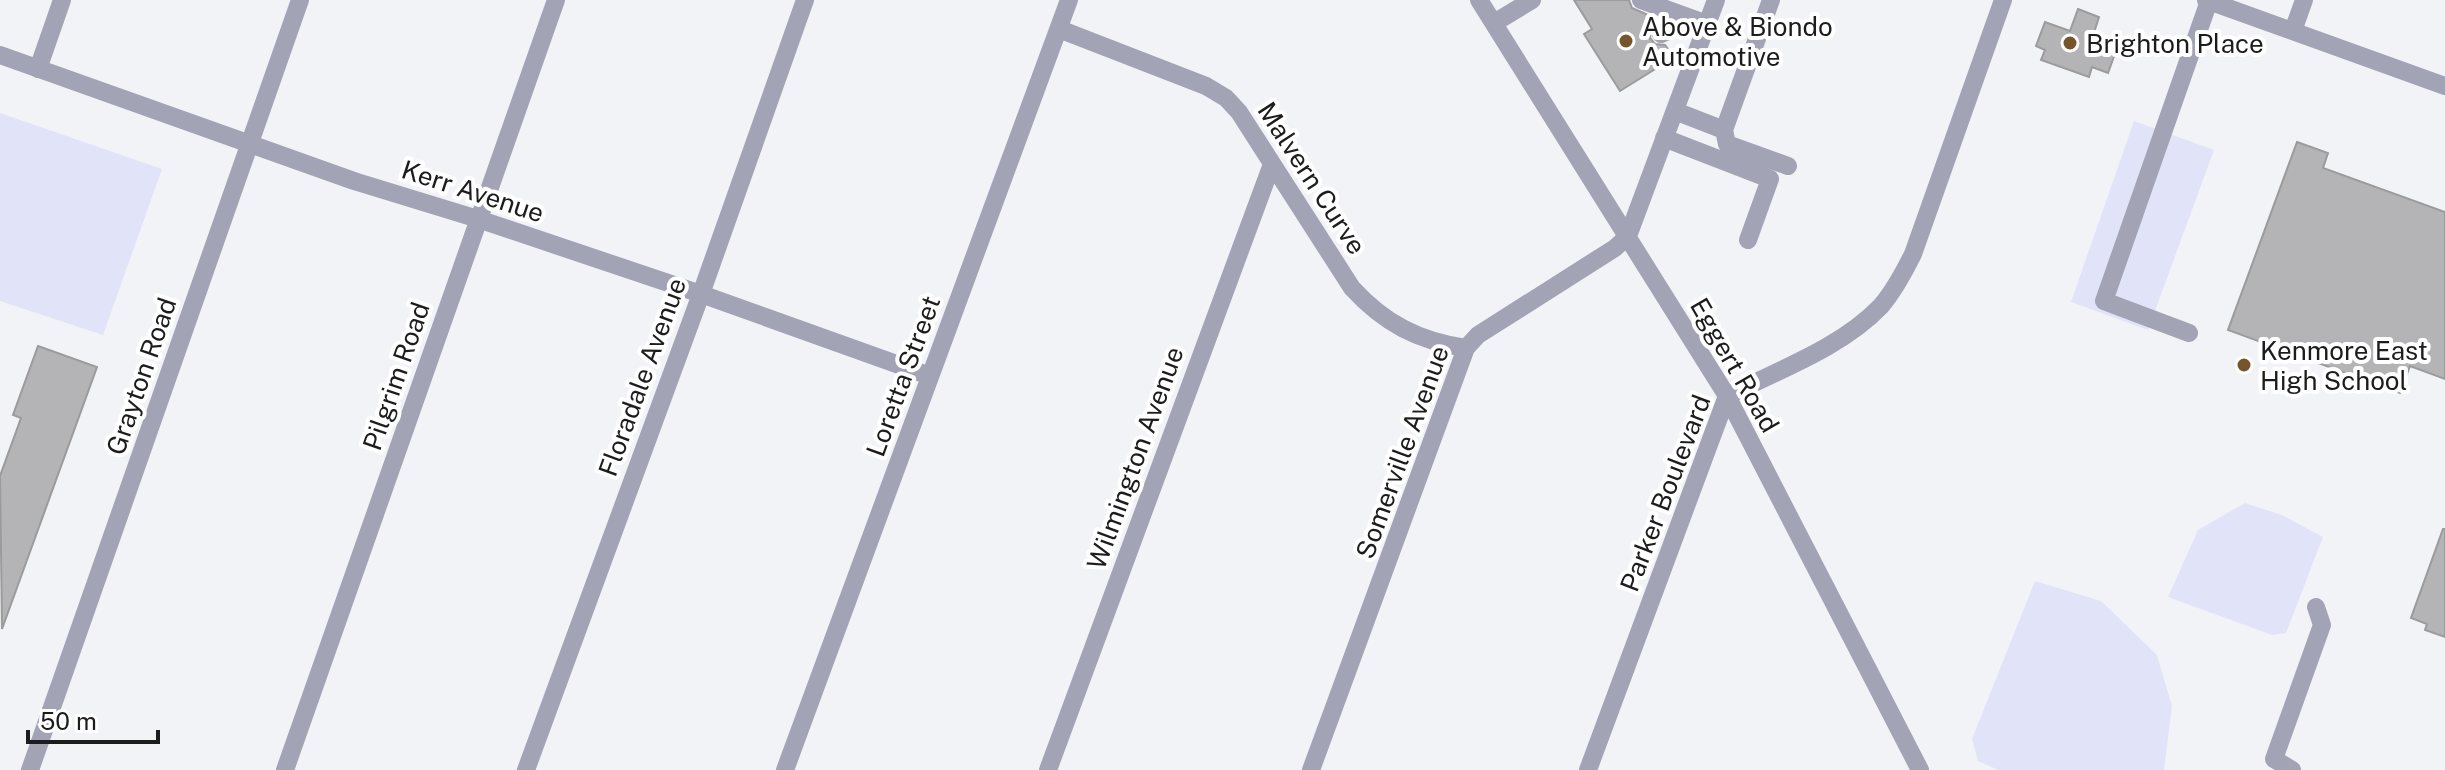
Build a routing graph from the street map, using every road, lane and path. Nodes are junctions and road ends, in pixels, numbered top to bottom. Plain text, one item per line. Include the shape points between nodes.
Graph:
1 (62, 0) edge
2 (300, 0) edge
3 (556, 0) edge
4 (805, 0) edge
5 (1069, 0) edge
6 (1479, 0) edge
7 (1532, 0) edge
8 (1641, 0) edge
9 (1716, 0) edge
10 (1771, 0) edge
11 (2003, 0) edge
12 (2207, 0) edge
13 (2304, 0) edge
14 (1700, 22) junction
15 (1494, 23) junction
16 (1059, 29) junction
17 (2293, 31) junction
18 (1661, 34) dead end
19 (0, 55) edge
20 (38, 69) junction
21 (2445, 86) edge
22 (1675, 111) junction
23 (1724, 130) junction
24 (1664, 138) junction
25 (250, 144) junction
26 (1272, 164) junction
27 (1788, 166) dead end
28 (478, 219) junction
29 (1628, 236) junction
30 (1748, 240) dead end
31 (701, 294) junction
32 (2189, 333) dead end
33 (1466, 348) junction
34 (930, 376) junction
35 (1727, 396) junction
36 (2316, 607) dead end
37 (30, 770) edge
38 (285, 770) edge
39 (526, 770) edge
40 (785, 770) edge
41 (1048, 770) edge
42 (1311, 770) edge
43 (1588, 770) edge
44 (1920, 770) edge
45 (2292, 770) edge

1 - 20 street
2 - 25 street, Grayton Road
3 - 28 street, Pilgrim Road
4 - 31 street, Floradale Avenue
5 - 16 street, Loretta Street
6 - 15 street, Eggert Road
7 - 15 street
8 - 14 street
9 - 14 street
10 - 23 street
11 - 35 street, Parker Boulevard via 1899,281 1857,326
12 - 17 street
12 - 32 street via 2104,301
13 - 17 street
14 - 18 street
14 - 22 street
15 - 29 street, Eggert Road
16 - 26 street, Malvern Curve via 1226,98
16 - 34 street, Loretta Street
17 - 21 street
19 - 20 street, Kerr Avenue
20 - 25 street, Kerr Avenue
22 - 23 street
22 - 24 street
23 - 27 street via 1727,144
24 - 29 street
24 - 30 street via 1770,179
25 - 28 street, Kerr Avenue
25 - 37 street, Grayton Road
26 - 33 street, Malvern Curve via 1352,288 1370,307 1414,336
26 - 41 street, Wilmington Avenue
28 - 31 street, Kerr Avenue
28 - 38 street, Pilgrim Road
29 - 33 street, Somerville Avenue
29 - 35 street, Eggert Road
31 - 34 street, Kerr Avenue
31 - 39 street, Floradale Avenue
33 - 42 street, Somerville Avenue
34 - 40 street, Loretta Street
35 - 43 street, Parker Boulevard
35 - 44 street, Eggert Road
36 - 45 street via 2322,625 2274,759

